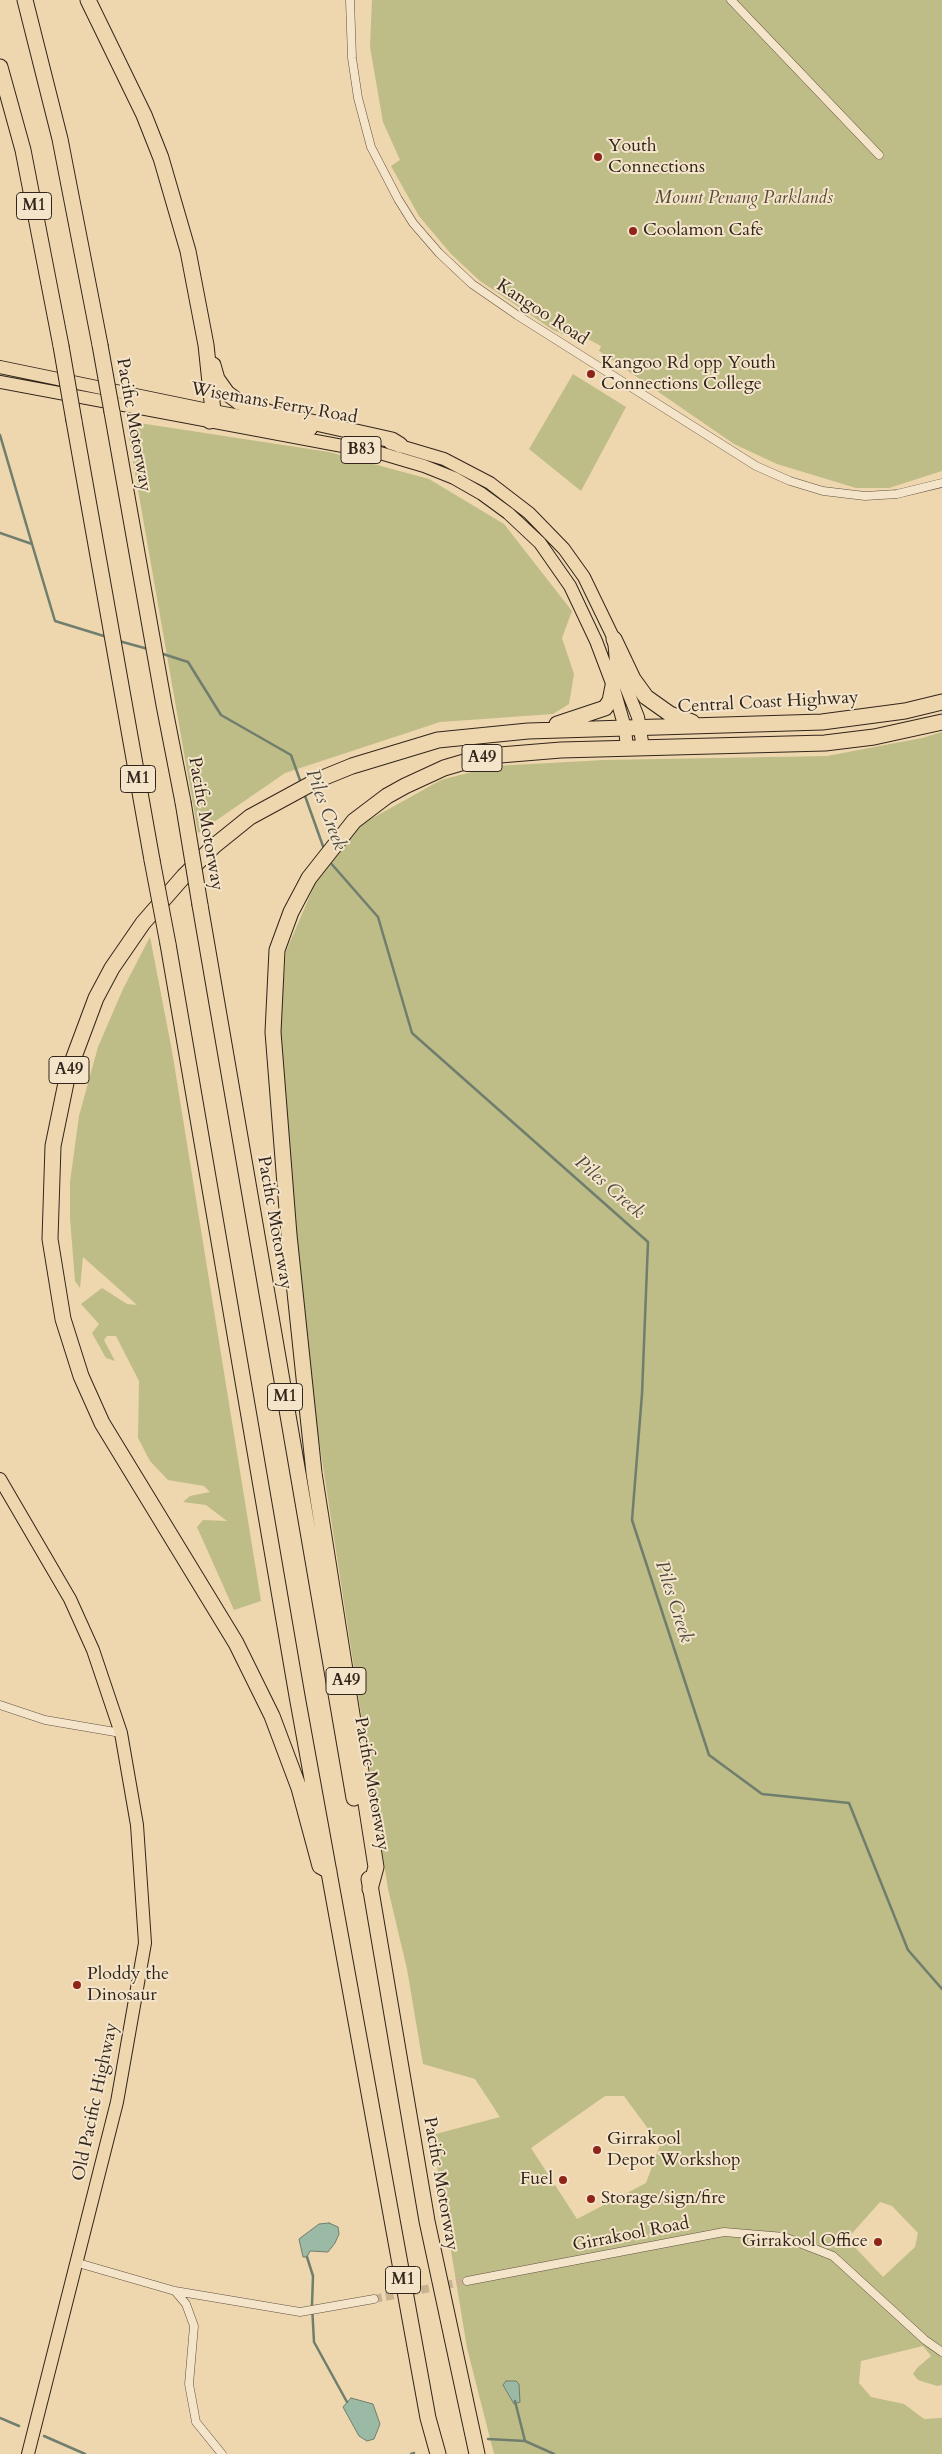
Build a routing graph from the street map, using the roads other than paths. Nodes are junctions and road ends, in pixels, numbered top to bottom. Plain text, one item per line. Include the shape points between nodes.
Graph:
1 (25, 0) edge
2 (88, 0) edge
3 (350, 0) edge
4 (731, 0) edge
5 (0, 67) edge
6 (879, 155) dead end
7 (206, 345) junction
8 (0, 367) edge
9 (0, 382) edge
10 (211, 416) junction
11 (400, 445) junction
12 (942, 483) edge
13 (614, 639) junction
14 (614, 686) junction
15 (942, 702) edge
16 (942, 722) edge
17 (714, 726) junction
18 (641, 727) junction
19 (625, 728) junction
20 (528, 730) junction
21 (643, 748) junction
22 (627, 749) junction
23 (0, 1479) edge
24 (0, 1705) edge
25 (121, 1734) junction
26 (329, 1871) junction
27 (370, 1889) junction
28 (78, 2263) junction
29 (467, 2281) tunnel mouth
30 (175, 2291) junction
31 (374, 2299) tunnel mouth
32 (942, 2352) edge
33 (28, 2454) edge
34 (222, 2454) edge
35 (438, 2454) edge
36 (477, 2454) edge

1 - 27 highway, Pacific Motorway / M1, bridge via 60,139 100,345 183,802
2 - 7 highway via 144,115 161,158 188,250
3 - 12 street, Kangoo Road via 352,58 371,147 413,223 472,284 756,466 790,481 822,491 865,496 897,494
4 - 6 street
5 - 26 highway, M1, bridge via 23,150 61,346
7 - 10 highway
7 - 11 highway via 217,379 227,393 240,402 271,413 392,440
8 - 10 main road, Wisemans Ferry Road / B83
9 - 10 main road, Wisemans Ferry Road / B83
10 - 11 main road, Wisemans Ferry Road / B83
10 - 14 main road, Wisemans Ferry Road / B83 via 402,459 454,478 482,494 540,543 570,586
11 - 13 main road, Wisemans Ferry Road / B83 via 459,466 490,483 529,513 574,563 600,606
13 - 17 highway via 633,679 651,701 682,720
13 - 18 main road, Wisemans Ferry Road / B83 via 616,662
14 - 19 main road, Wisemans Ferry Road / B83
14 - 20 highway via 605,708 573,720
15 - 17 highway, Central Coast Highway / A49 via 855,719
16 - 21 highway, A49 via 825,744
17 - 18 highway, Central Coast Highway / A49
18 - 19 highway, Central Coast Highway / A49
18 - 21 main road, Wisemans Ferry Road / B83
19 - 20 highway, A49
19 - 22 main road, Wisemans Ferry Road / B83
20 - 26 highway, A49 via 438,740 352,766 320,779 250,817 214,846 143,923 108,976 81,1036 61,1099 53,1146 50,1240 69,1341 98,1415 236,1643 272,1716 299,1788 320,1866
21 - 22 highway, A49
22 - 27 highway, A49 via 561,750 471,760 444,768 387,796 354,821 309,878 291,912 277,950 273,1032 306,1414 376,1867
23 - 25 main road, Old Pacific Highway via 70,1599 93,1650
24 - 25 street via 45,1720
25 - 28 main road, Old Pacific Highway via 137,1825 145,1943 117,2102
26 - 35 highway, M1 via 428,2418
27 - 36 highway, Pacific Motorway / M1 via 427,2221
28 - 30 street
28 - 33 main road, Old Pacific Highway
29 - 32 street, Girrakool Road via 724,2232 784,2237 833,2256
30 - 31 street via 300,2312
30 - 34 street via 186,2304 194,2326 189,2384 196,2422

